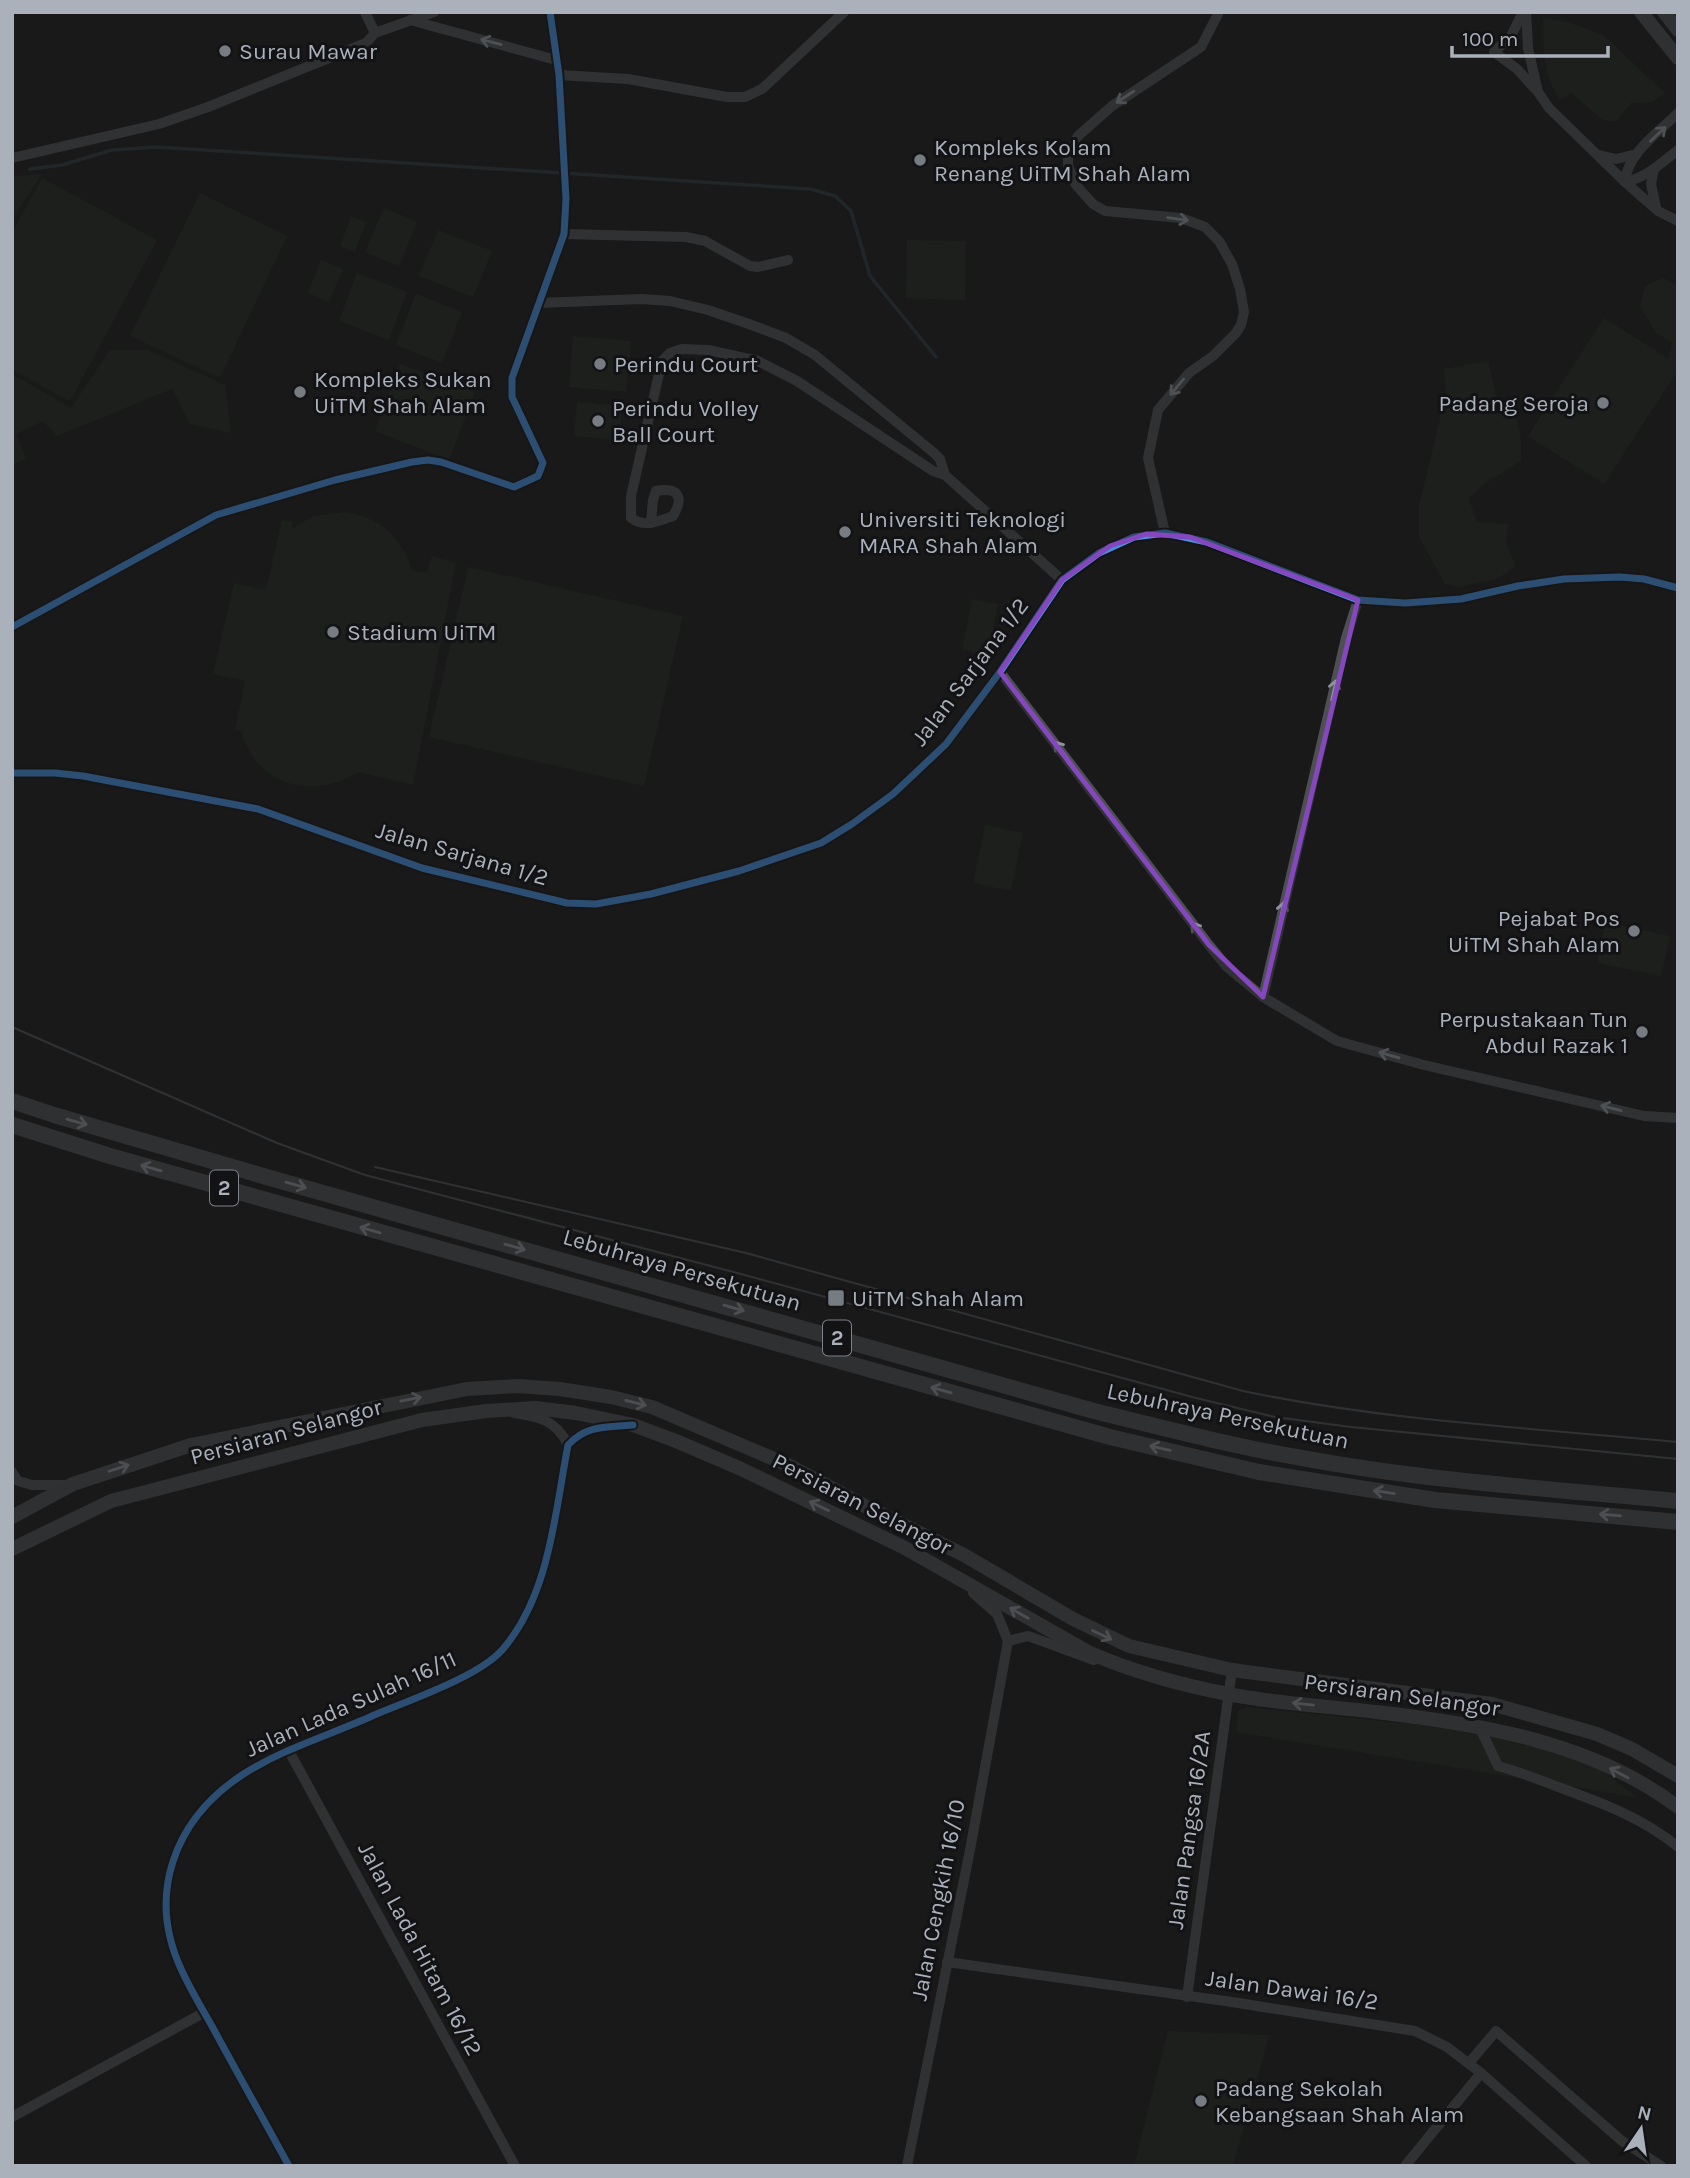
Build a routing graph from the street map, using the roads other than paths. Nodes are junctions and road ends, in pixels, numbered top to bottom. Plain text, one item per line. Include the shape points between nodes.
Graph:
1 (365, 12) edge
2 (434, 12) edge
3 (550, 12) edge
4 (844, 12) edge
5 (1219, 12) edge
6 (1525, 12) edge
7 (1641, 12) edge
8 (1664, 12) edge
9 (410, 20) junction
10 (1678, 30) edge
11 (375, 33) junction
12 (1678, 58) edge
13 (556, 60) junction
14 (559, 75) junction
15 (1538, 92) junction
16 (1678, 113) edge
17 (1678, 150) edge
18 (1637, 153) junction
19 (1596, 154) junction
20 (12, 158) edge
21 (1654, 169) junction
22 (1625, 181) junction
23 (1658, 211) junction
24 (1678, 220) edge
25 (564, 234) junction
26 (788, 260) dead end
27 (539, 303) junction
28 (945, 475) junction
29 (651, 523) dead end
30 (1165, 533) junction
31 (1062, 580) junction
32 (1678, 588) edge
33 (1358, 600) junction
34 (12, 628) edge
35 (1000, 672) junction
36 (12, 773) edge
37 (1263, 997) junction
38 (12, 1101) edge
39 (1678, 1118) edge
40 (12, 1125) edge
41 (486, 1411) junction
42 (633, 1425) junction
43 (568, 1445) junction
44 (15, 1477) edge
45 (73, 1484) junction
46 (12, 1494) edge
47 (1678, 1501) edge
48 (12, 1517) edge
49 (1678, 1522) edge
50 (12, 1549) edge
51 (944, 1570) junction
52 (1008, 1641) junction
53 (1122, 1667) junction
54 (1231, 1670) junction
55 (1229, 1694) junction
56 (1479, 1726) junction
57 (289, 1751) junction
58 (1678, 1776) edge
59 (1678, 1807) edge
60 (1678, 1847) edge
61 (947, 1962) junction
62 (1187, 1997) junction
63 (205, 2012) junction
64 (1469, 2063) junction
65 (1481, 2073) junction
66 (12, 2116) edge
67 (289, 2166) edge
68 (515, 2166) edge
69 (907, 2166) edge
70 (1405, 2166) edge
71 (1586, 2166) edge
72 (1661, 2166) edge

1 - 11 street
2 - 9 street
3 - 13 street
4 - 14 street via 762,89 746,97 628,79
5 -> 30 street via 1201,47 1112,106 1078,136 1068,155 1076,186 1105,211 1181,218 1205,227 1232,264 1240,289 1244,312 1236,333 1189,373 1158,410 1148,458
6 - 15 street
6 - 15 street via 1511,36 1494,52
7 - 12 main road
8 - 10 main road
9 - 11 street
13 -> 9 street
11 - 20 street via 366,43 159,124
13 - 14 street
14 - 25 street
15 - 19 street
18 -> 16 street
17 - 21 street
18 - 19 street via 1616,159
18 - 22 street
19 - 22 street
21 - 22 street
21 - 23 street via 1652,192
22 - 23 street
23 - 24 street
25 - 26 street via 686,237 705,241 750,266
25 - 27 street
27 - 28 street via 670,301 786,338 815,355 934,453
27 - 34 street via 512,378 512,397 543,463 538,476 514,487 441,462 412,461 335,480 216,515
28 - 29 street via 758,361 682,349 663,361 631,496 631,518
28 - 31 street
30 - 31 street, Jalan Sarjana 1/2 via 1122,541
30 - 33 street, Jalan Sarjana 1/2 via 1214,544
31 - 35 street, Jalan Sarjana 1/2
32 - 33 street, Jalan Sarjana 1/2 via 1620,577 1564,579 1461,599
37 -> 33 street
35 - 36 street, Jalan Sarjana 1/2 via 946,744 893,794 821,844 739,871 596,904 567,903 422,868 258,809 83,776
37 -> 35 street via 1209,945
39 -> 37 street via 1644,1116 1337,1041
38 -> 47 highway, Lebuhraya Persekutuan / 2 via 257,1175 1081,1407 1221,1442 1436,1477
49 -> 40 highway, Lebuhraya Persekutuan / 2 via 1435,1500 1259,1472 1110,1437 135,1164
41 - 42 main road, Persiaran Selangor via 535,1408
41 - 43 street via 545,1419 557,1426
41 - 50 main road, Persiaran Selangor via 422,1420 111,1501
42 - 43 street via 591,1428
51 -> 42 main road, Persiaran Selangor via 754,1475
43 - 57 street, Jalan Lada Sulah 16/11 via 540,1578 529,1607 503,1649 461,1677
44 - 45 street via 50,1486
44 - 46 street
45 - 48 main road, Persiaran Selangor
45 -> 54 main road, Persiaran Selangor via 191,1445 421,1397 518,1386 586,1393 652,1407 788,1465 964,1555 1104,1636 1142,1650
51 - 52 street via 997,1614
53 -> 51 main road, Persiaran Selangor
52 - 53 street via 1028,1636
52 - 61 street, Jalan Cengkih 16/10
53 - 55 main road, Persiaran Selangor
54 - 55 street, Jalan Pangsa 16/2A
54 - 58 main road, Persiaran Selangor via 1492,1704 1597,1734
56 -> 55 main road, Persiaran Selangor
55 - 62 street, Jalan Pangsa 16/2A
59 -> 56 main road, Persiaran Selangor via 1591,1758
56 - 60 street via 1499,1766 1617,1810
57 - 63 street, Jalan Lada Sulah 16/11 via 243,1774 209,1801 173,1858 165,1903 168,1929 181,1970
57 - 68 street, Jalan Lada Hitam 16/12
61 - 62 street, Jalan Dawai 16/2
61 - 69 street, Jalan Cengkih 16/10
62 - 64 street, Jalan Dawai 16/2 via 1415,2031
63 - 66 street
63 - 67 street, Jalan Lada Sulah 16/11
64 - 65 street, Jalan Dawai 16/2
64 - 72 street via 1496,2031 1622,2141
65 - 70 street
65 - 71 street, Jalan Dawai 16/2

